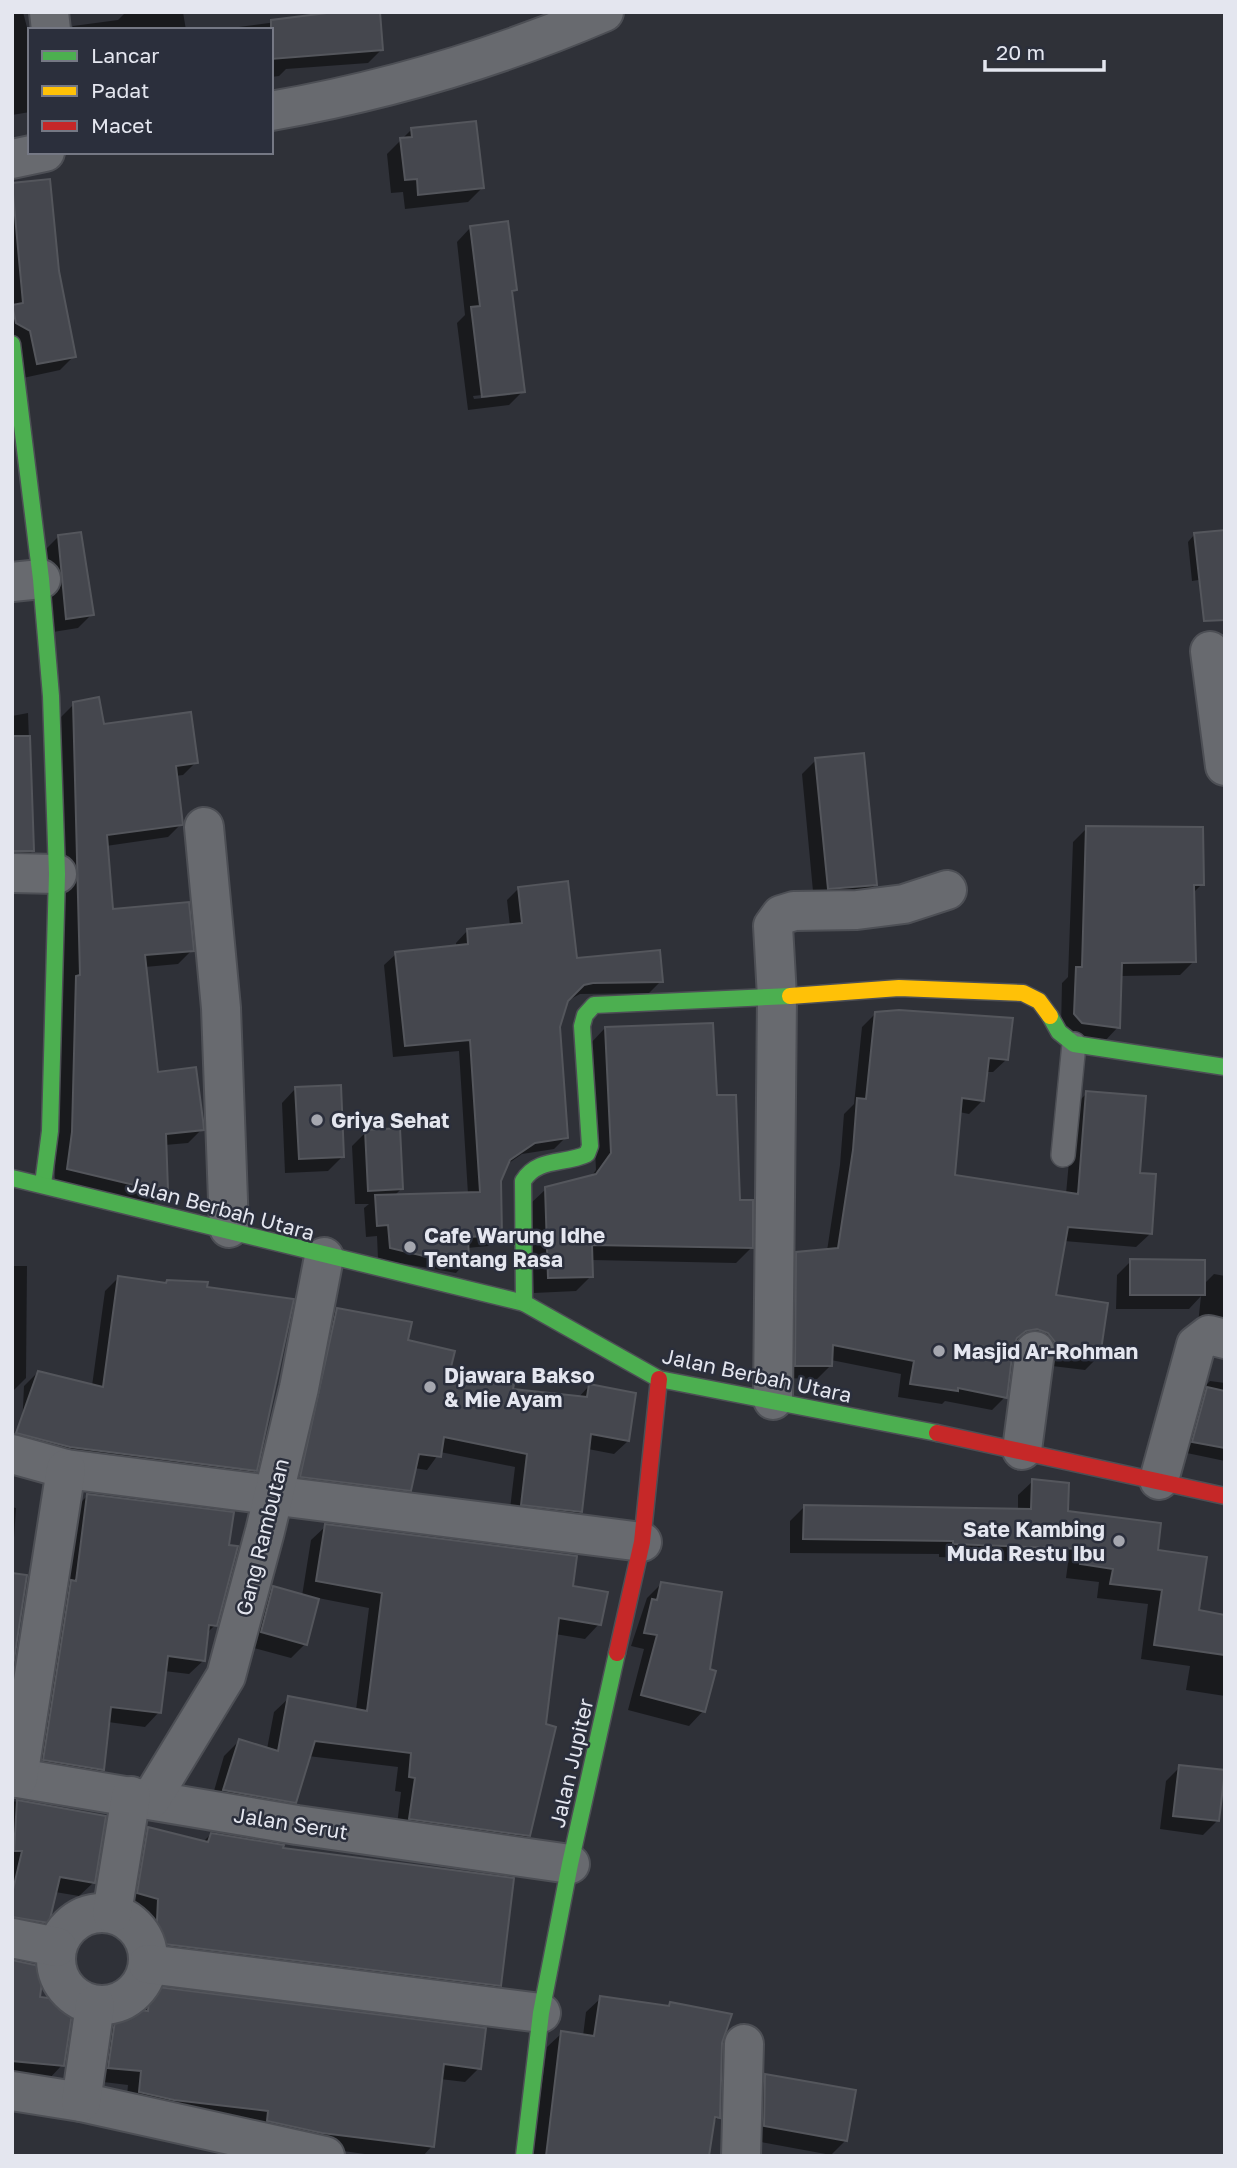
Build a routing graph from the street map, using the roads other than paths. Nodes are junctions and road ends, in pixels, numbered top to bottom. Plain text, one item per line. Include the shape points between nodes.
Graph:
1 (604, 12) edge
2 (273, 111) edge
3 (36, 154) edge
4 (12, 159) edge
5 (12, 344) edge
6 (27, 580) edge
7 (1210, 652) dead end
8 (1225, 766) edge
9 (204, 827) dead end
10 (12, 873) edge
11 (57, 874) junction
12 (947, 890) dead end
13 (777, 997) junction
14 (1074, 1044) junction
15 (1225, 1067) edge
16 (1063, 1155) dead end
17 (12, 1178) edge
18 (43, 1184) junction
19 (229, 1228) junction
20 (324, 1256) junction
21 (524, 1303) junction
22 (1225, 1339) edge
23 (1035, 1351) dead end
24 (659, 1379) junction
25 (773, 1400) junction
26 (1022, 1450) junction
27 (12, 1454) edge
28 (66, 1469) junction
29 (1159, 1480) junction
30 (273, 1495) junction
31 (1225, 1496) edge
32 (642, 1542) junction
33 (15, 1777) edge
34 (141, 1797) junction
35 (570, 1864) junction
36 (112, 1913) junction
37 (12, 1938) edge
38 (57, 1947) junction
39 (148, 1964) junction
40 (95, 2005) junction
41 (541, 2014) junction
42 (744, 2044) dead end
43 (12, 2091) edge
44 (81, 2102) junction
45 (325, 2156) edge
46 (524, 2156) edge
47 (741, 2156) edge

1 - 2 street via 549,36 359,95
3 - 4 street
5 - 6 street
6 - 11 street via 51,696
7 - 8 street
9 - 19 street via 221,1008
10 - 11 street
11 - 18 street via 50,1130
12 - 13 street via 904,904 781,915 773,926
13 - 14 street via 899,988 1023,993 1041,1001 1058,1032
13 - 21 street via 594,1005 585,1015 590,1146 578,1159 540,1163 528,1170 523,1181
13 - 25 street
14 - 15 street
14 - 16 lane
17 - 18 street, Jalan Berbah Utara
18 - 19 street, Jalan Berbah Utara
19 - 20 street, Jalan Berbah Utara
20 - 21 street, Jalan Berbah Utara
20 - 30 street, Gang Rambutan
21 - 24 street, Jalan Berbah Utara
22 - 29 street via 1209,1335 1196,1345
23 - 26 street
24 - 25 street, Jalan Berbah Utara
24 - 32 street, Jalan Jupiter
25 - 26 street, Jalan Berbah Utara
26 - 29 street, Jalan Berbah Utara
27 - 28 street
28 - 30 street
28 - 33 street
29 - 31 street, Jalan Berbah Utara
30 - 32 street
30 - 34 street, Gang Rambutan via 226,1676
32 - 35 street, Jalan Jupiter
33 - 34 street, Jalan Serut
34 - 35 street, Jalan Serut via 297,1825
34 - 36 street
35 - 41 street, Jalan Jupiter
36 - 38 street via 78,1919 64,1931
36 - 39 street via 139,1932 147,1947
37 - 38 street
38 - 40 street via 56,1966 63,1985 77,1999
39 - 40 street via 136,1991 125,2000
39 - 41 street
40 - 44 street
41 - 46 street, Jalan Jupiter
42 - 47 street
43 - 44 street
44 - 45 street

